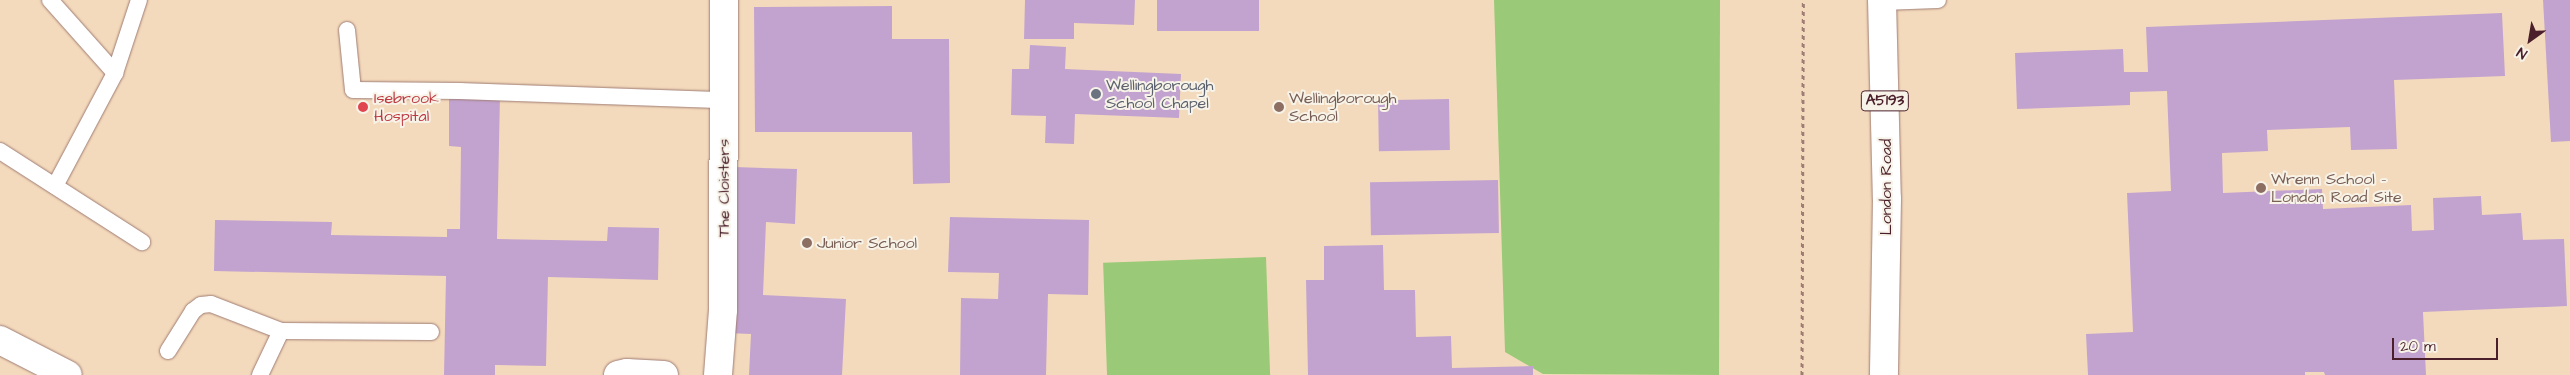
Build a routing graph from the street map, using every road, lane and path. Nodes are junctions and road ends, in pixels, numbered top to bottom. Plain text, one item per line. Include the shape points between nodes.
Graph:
1 (50, 0) edge
2 (139, 0) edge
3 (724, 0) edge
4 (1804, 0) edge
5 (1938, 0) edge
6 (1882, 1) edge
7 (348, 30) dead end
8 (115, 73) junction
9 (724, 100) junction
10 (0, 150) edge
11 (55, 186) junction
12 (142, 242) dead end
13 (280, 331) junction
14 (431, 332) dead end
15 (0, 340) edge
16 (168, 351) dead end
17 (68, 375) edge
18 (260, 375) edge
19 (618, 375) edge
20 (664, 375) edge
21 (718, 375) edge
22 (1802, 375) edge
23 (1884, 375) edge

1 - 8 lane
2 - 8 lane
3 - 9 main road, The Cloisters
4 - 22 path
5 - 6 lane
6 - 23 main road, London Road / A5193 via 1887,200
7 - 9 lane via 352,90
8 - 11 lane
9 - 21 main road, The Cloisters via 723,310
10 - 11 lane
11 - 12 lane
13 - 14 lane
13 - 16 lane via 211,304 201,305 192,311
13 - 18 lane
15 - 17 main road
19 - 20 main road

